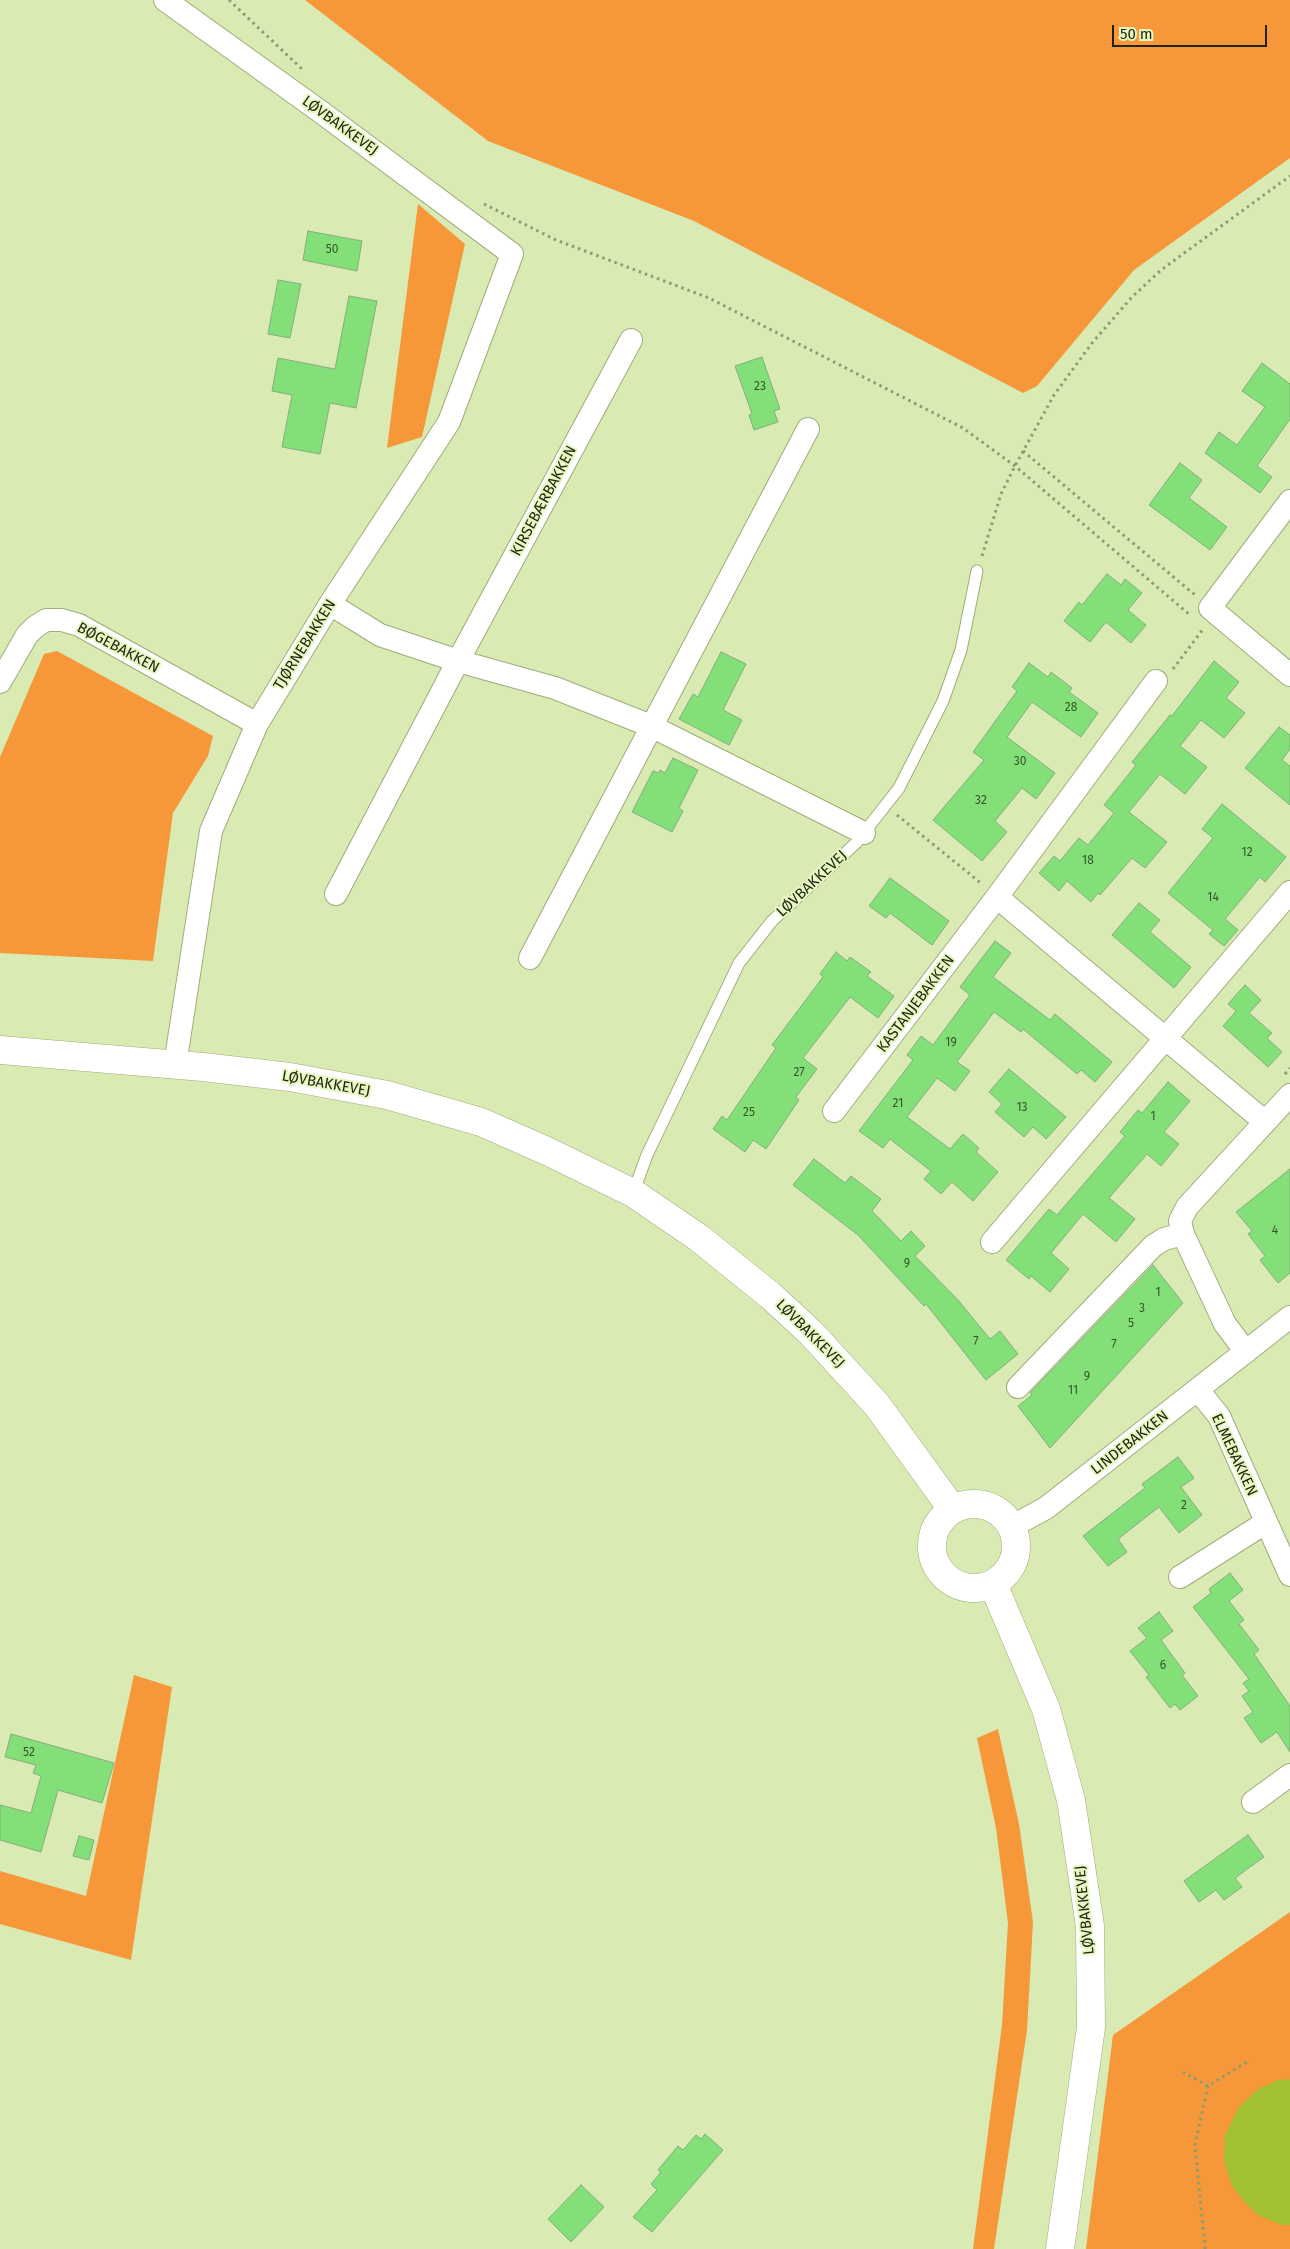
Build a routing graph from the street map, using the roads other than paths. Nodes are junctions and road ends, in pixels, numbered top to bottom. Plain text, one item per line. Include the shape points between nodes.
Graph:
1 (165, 0) edge
2 (512, 254) joint
3 (631, 340) dead end
4 (808, 429) dead end
5 (1290, 502) edge
6 (977, 571) road end
7 (330, 604) junction
8 (458, 661) junction
9 (1290, 675) edge
10 (1163, 677) road end
11 (0, 682) edge
12 (257, 724) junction
13 (651, 726) junction
14 (864, 833) junction
15 (1290, 892) edge
16 (336, 894) dead end
17 (997, 897) junction
18 (530, 958) dead end
19 (1166, 1040) junction
20 (0, 1050) edge
21 (175, 1065) junction
22 (1290, 1095) edge
23 (834, 1111) dead end
24 (1265, 1122) junction
25 (633, 1193) junction
26 (1183, 1234) junction
27 (992, 1242) dead end
28 (1290, 1317) edge
29 (1246, 1352) junction
30 (1018, 1387) dead end
31 (1198, 1390) junction
32 (953, 1510) junction
33 (1266, 1523) junction
34 (1011, 1528) junction
35 (1290, 1575) edge
36 (1180, 1577) dead end
37 (993, 1584) junction
38 (1290, 1775) edge
39 (1253, 1802) dead end
40 (1060, 2249) edge

1 - 2 street, LØVBAKKEVEJ
2 - 7 street, TJØRNEBAKKEN via 449,422
3 - 8 street, KIRSEBÆRBAKKEN
4 - 13 street
5 - 9 street via 1207,617
6 - 14 lane, LØVBAKKEVEJ via 961,650 943,701 899,788
7 - 8 street via 380,635
7 - 12 street, TJØRNEBAKKEN
8 - 13 street via 555,688
8 - 16 street, KIRSEBÆRBAKKEN
10 - 17 street, KASTANJEBAKKEN
11 - 12 street, BØGEBAKKEN via 35,626 46,620 62,620 79,625
12 - 21 street, TJØRNEBAKKEN via 211,831
13 - 14 street
13 - 18 street
14 - 25 lane, LØVBAKKEVEJ via 772,921 739,963 647,1155
15 - 19 street
17 - 19 street
17 - 23 street, KASTANJEBAKKEN
19 - 24 street
19 - 27 street
20 - 21 street, LØVBAKKEVEJ
21 - 25 street, LØVBAKKEVEJ via 290,1077 387,1095 481,1122
22 - 24 street
24 - 26 street via 1187,1207 1180,1221
25 - 32 street, LØVBAKKEVEJ via 742,1271 811,1333 877,1405
26 - 29 street via 1225,1324
26 - 30 street via 1153,1246
28 - 29 street, LINDEBAKKEN
29 - 31 street, LINDEBAKKEN
31 - 33 street, ELMEBAKKEN via 1219,1416
31 - 34 street, LINDEBAKKEN via 1046,1508
32 - 34 street via 963,1506 985,1506 1004,1517
32 - 37 street via 944,1516 933,1535 937,1567 944,1576 962,1587
33 - 35 street, ELMEBAKKEN
33 - 36 street
34 - 37 street via 1015,1541 1014,1558 1010,1568
37 - 40 street, LØVBAKKEVEJ via 1046,1709 1071,1800 1090,1926 1091,2028
38 - 39 street

